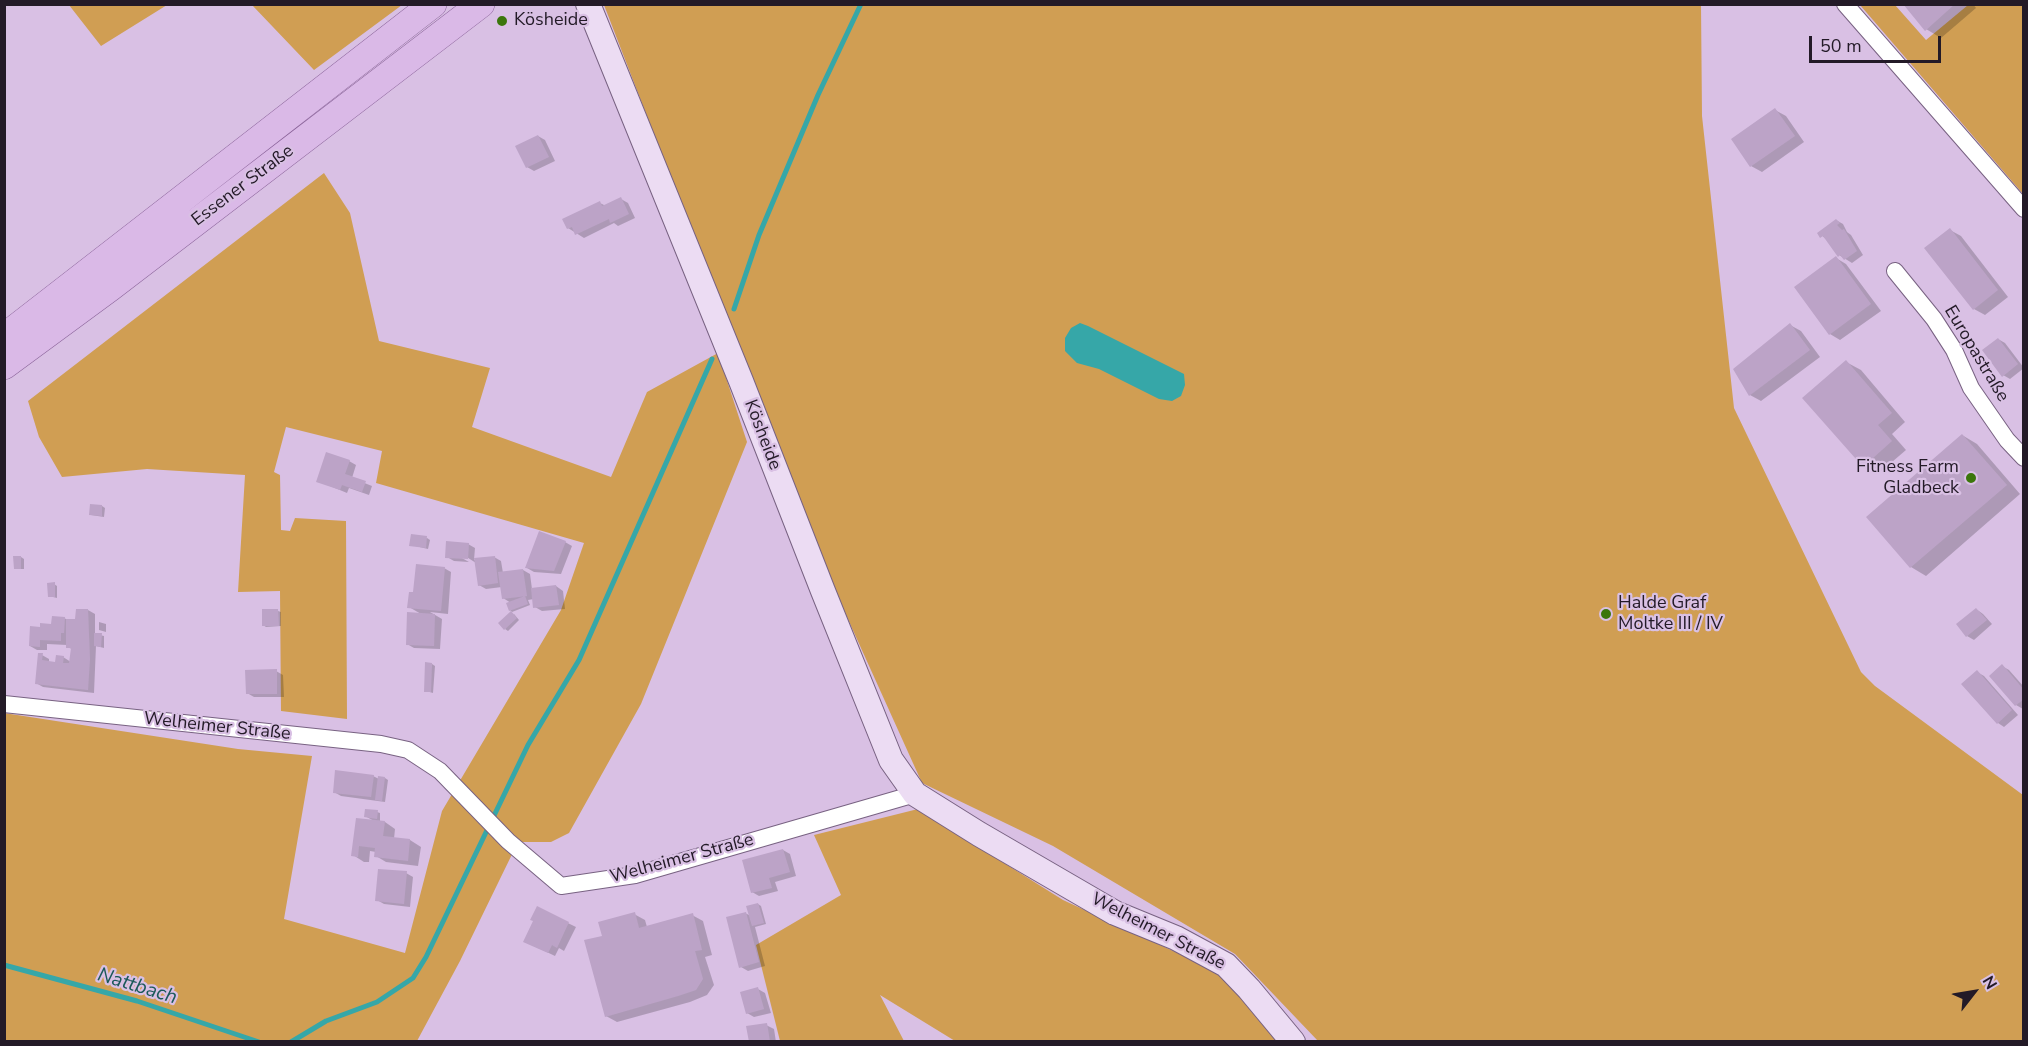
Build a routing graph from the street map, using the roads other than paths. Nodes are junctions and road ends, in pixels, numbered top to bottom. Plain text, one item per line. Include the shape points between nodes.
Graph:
1 (433, 4) edge
2 (481, 4) edge
3 (588, 4) edge
4 (1845, 4) edge
5 (2024, 208) edge
6 (1895, 271) dead end
7 (4, 337) edge
8 (4, 366) edge
9 (2024, 458) edge
10 (4, 704) edge
11 (915, 794) junction
12 (1293, 1041) edge

1 - 7 main road, Essener Straße
2 - 8 main road, Essener Straße
3 - 11 street, Kösheide via 876,724 891,760
4 - 5 street
6 - 9 street, Europastraße via 1934,319 1971,388
10 - 11 street, Welheimer Straße via 408,750 440,771 508,841 561,886 635,875
11 - 12 street, Welheimer Straße via 1115,913 1176,938 1226,965

